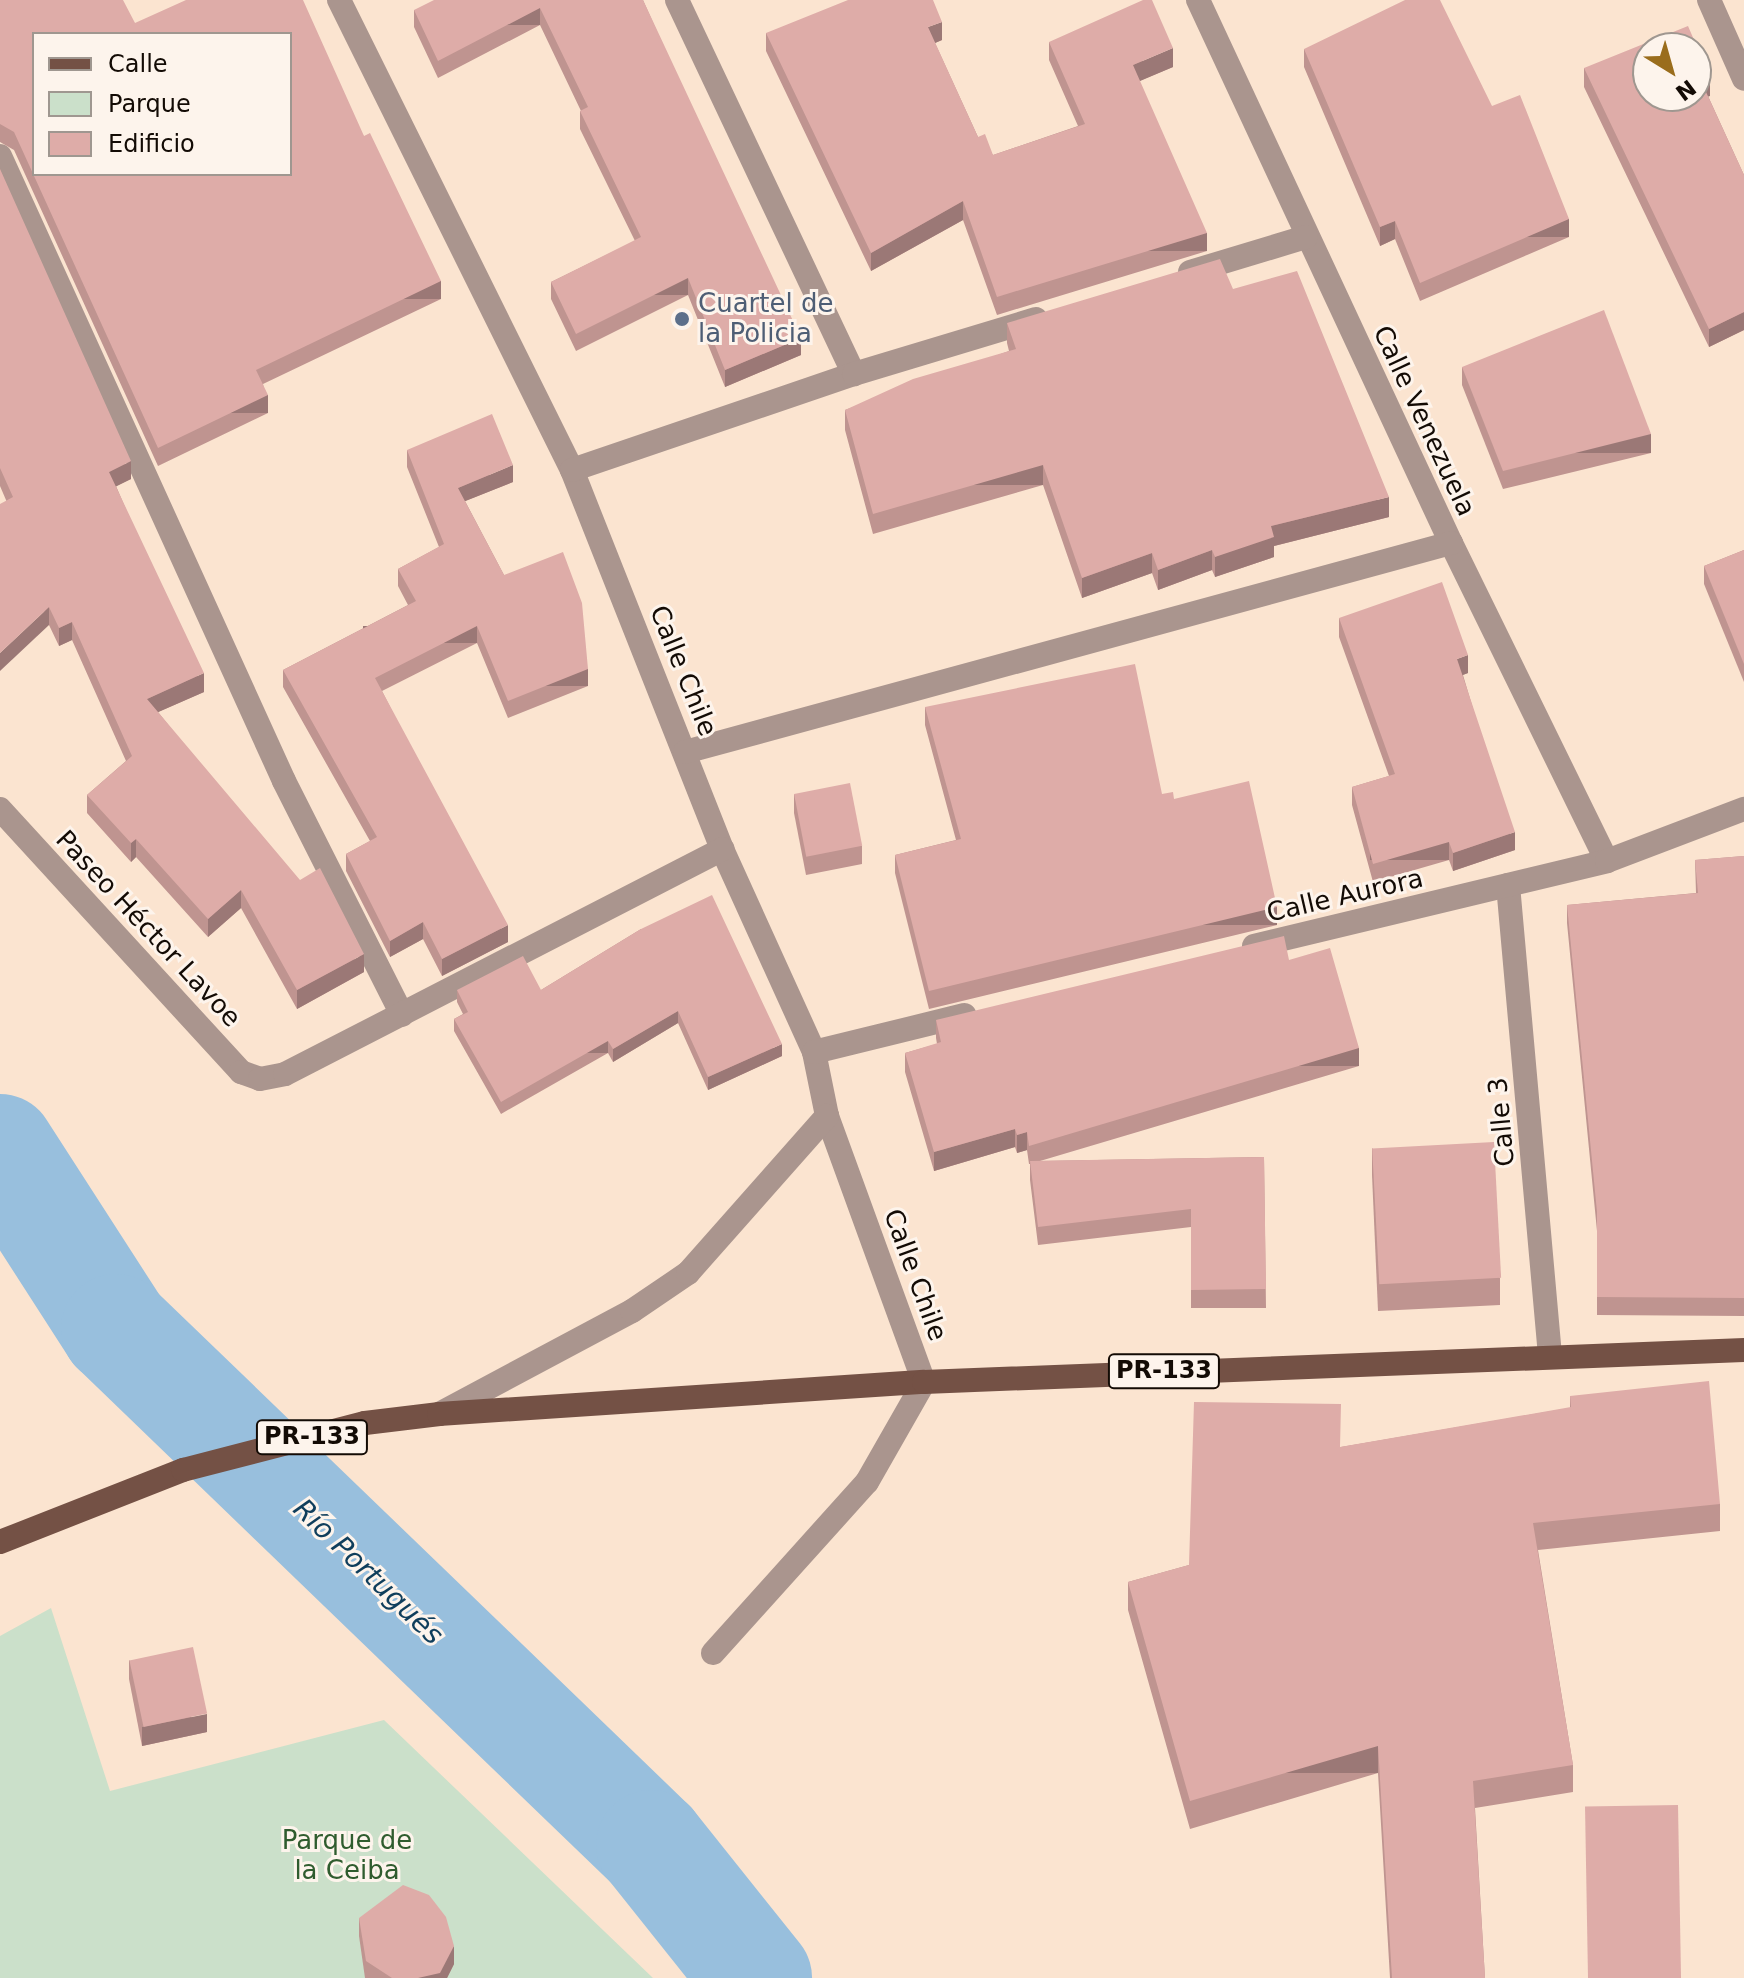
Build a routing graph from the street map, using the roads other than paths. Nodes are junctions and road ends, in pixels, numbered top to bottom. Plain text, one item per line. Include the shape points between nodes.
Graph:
1 (339, 0) edge
2 (677, 0) edge
3 (1198, 0) edge
4 (1709, 0) edge
5 (1744, 79) edge
6 (0, 156) edge
7 (1306, 237) junction
8 (1170, 278) edge
9 (1065, 310) edge
10 (854, 374) junction
11 (572, 470) junction
12 (1451, 543) junction
13 (685, 752) junction
14 (0, 809) edge
15 (1744, 809) edge
16 (722, 849) junction
17 (1607, 861) junction
18 (1508, 885) junction
19 (1230, 952) edge
20 (983, 1011) edge
21 (402, 1015) junction
22 (814, 1052) junction
23 (827, 1116) junction
24 (1744, 1350) edge
25 (1550, 1354) junction
26 (924, 1382) junction
27 (439, 1414) junction
28 (0, 1542) edge
29 (713, 1653) dead end

1 - 11 street, Calle Chile
2 - 10 street
3 - 7 street, Calle Venezuela
4 - 5 street
6 - 21 street via 284,781
7 - 8 street
7 - 12 street, Calle Venezuela
9 - 10 street
10 - 11 street
11 - 13 street, Calle Chile
12 - 13 street
12 - 17 street, Calle Venezuela
13 - 16 street, Calle Chile
14 - 21 street, Paseo Héctor Lavoe via 241,1072 260,1079 285,1074
15 - 17 street, Calle Aurora
16 - 21 street
16 - 22 street, Calle Chile
17 - 18 street, Calle Aurora
18 - 19 street, Calle Aurora
18 - 25 street, Calle 3
20 - 22 street
22 - 23 street, Calle Chile
23 - 26 street, Calle Chile
23 - 27 street via 688,1273 632,1311
24 - 25 main road, PR-133
25 - 26 main road, PR-133
26 - 27 main road, PR-133 via 585,1400
26 - 29 street via 867,1482
27 - 28 main road, PR-133 via 365,1423 183,1470

